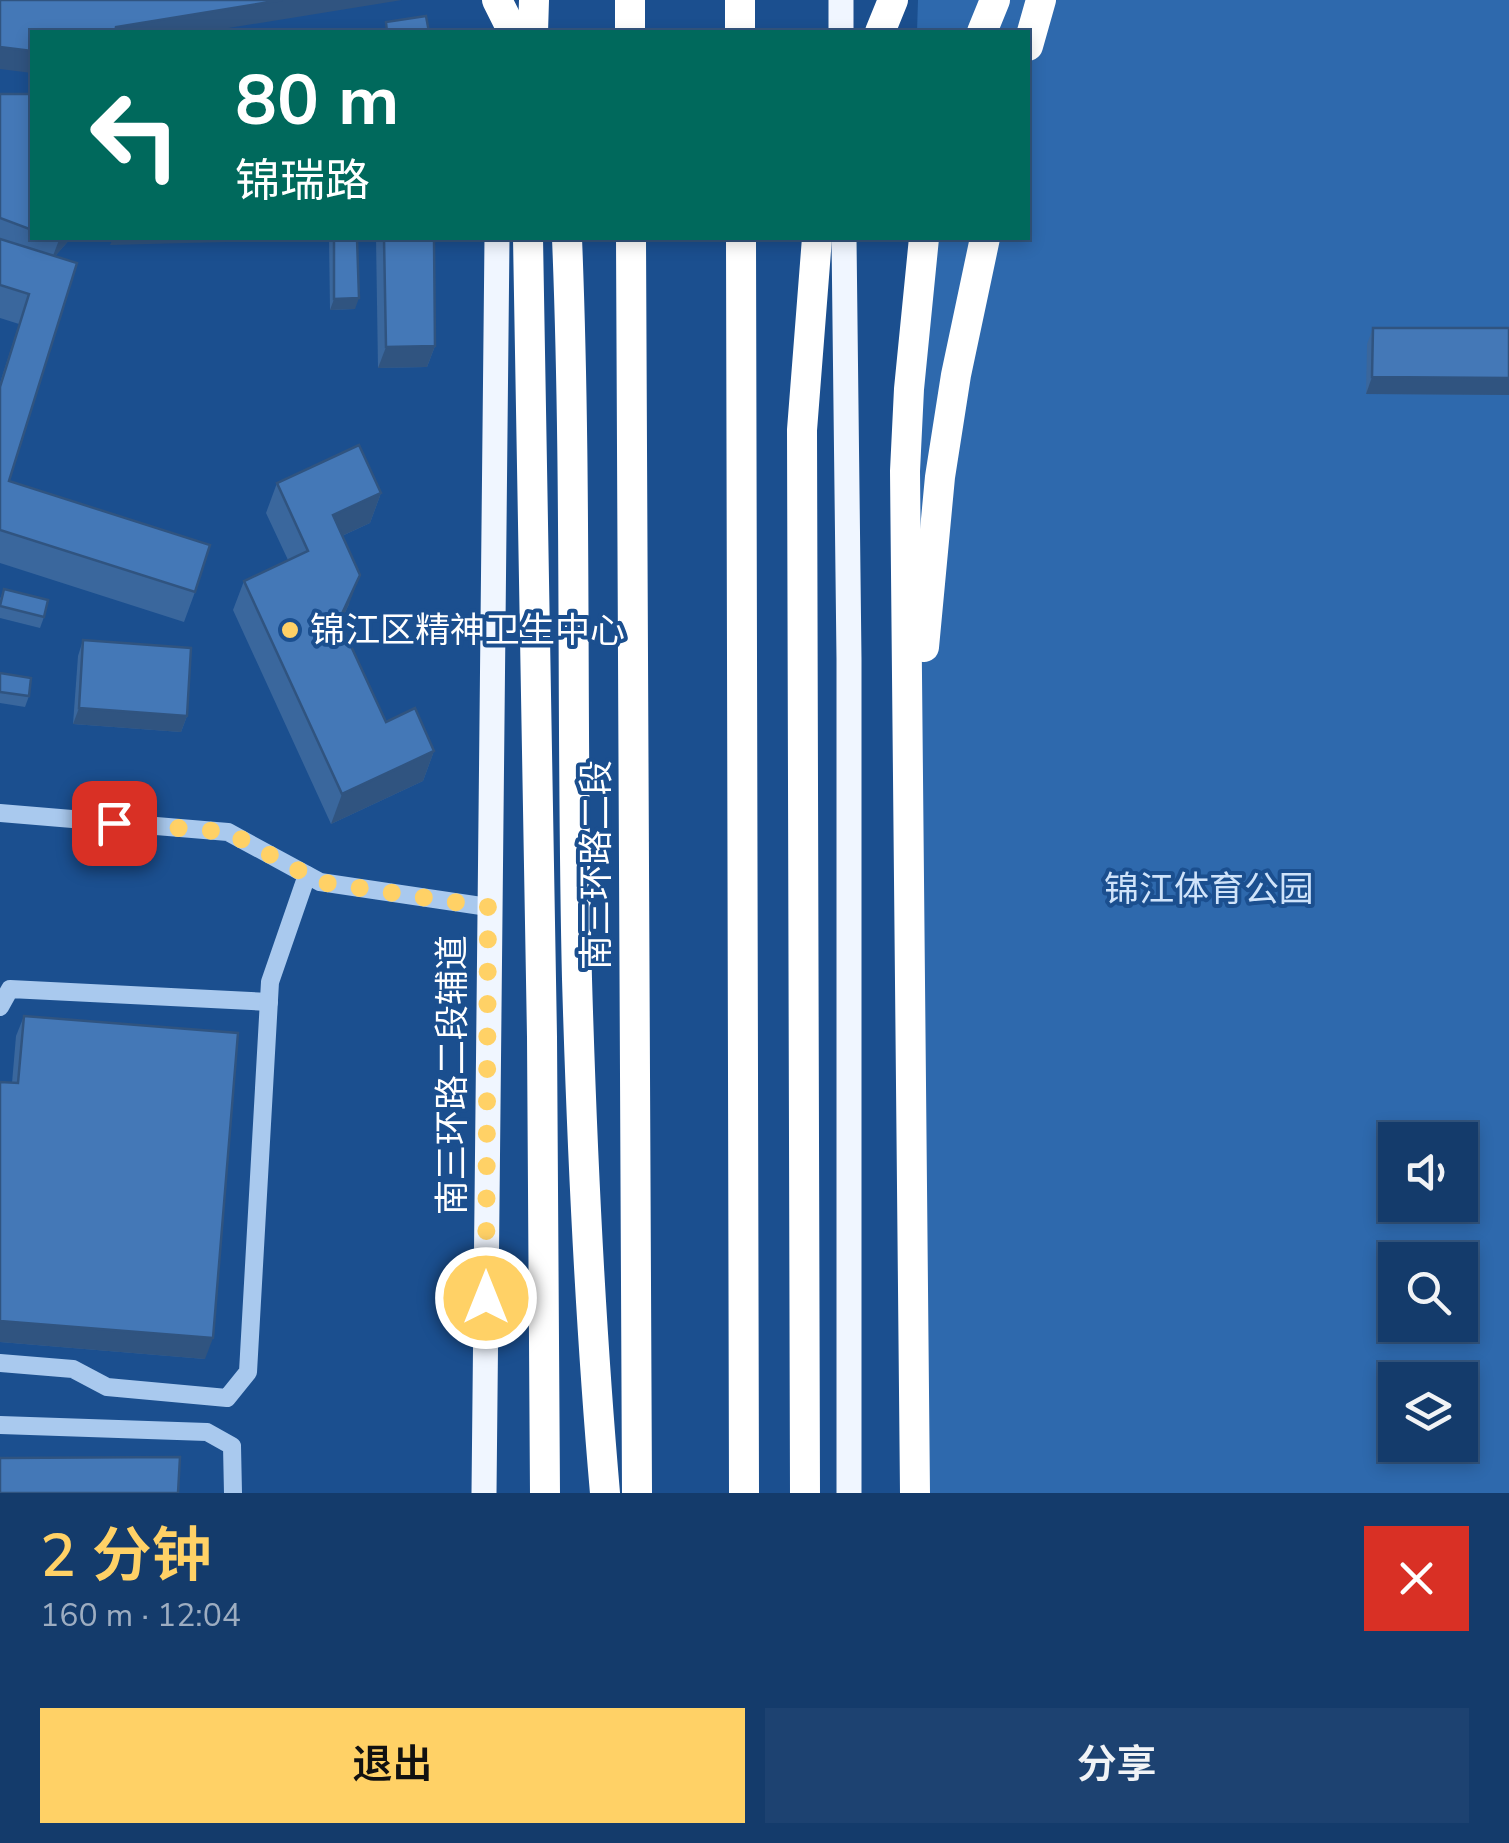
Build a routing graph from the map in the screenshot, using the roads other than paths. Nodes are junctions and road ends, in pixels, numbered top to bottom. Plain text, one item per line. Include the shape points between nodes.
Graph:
1 (498, 0) edge
2 (534, 0) edge
3 (630, 0) edge
4 (740, 0) edge
5 (840, 0) edge
6 (893, 0) edge
7 (995, 0) edge
8 (1040, 0) edge
9 (499, 30) edge
10 (513, 30) edge
11 (533, 30) edge
12 (630, 30) edge
13 (740, 30) edge
14 (841, 30) edge
15 (881, 30) edge
16 (983, 30) edge
17 (1030, 38) edge
18 (497, 240) edge
19 (528, 240) edge
20 (567, 240) edge
21 (631, 240) edge
22 (741, 240) edge
23 (817, 240) edge
24 (844, 240) edge
25 (924, 240) edge
26 (984, 240) edge
27 (908, 810) junction
28 (0, 813) edge
29 (307, 875) junction
30 (488, 907) junction
31 (268, 1002) junction
32 (0, 1007) edge
33 (0, 1363) edge
34 (0, 1424) edge
35 (233, 1493) edge
36 (484, 1493) edge
37 (545, 1493) edge
38 (605, 1493) edge
39 (637, 1493) edge
40 (744, 1493) edge
41 (805, 1493) edge
42 (849, 1493) edge
43 (915, 1493) edge

1 - 9 main road
1 - 10 highway, bridge
2 - 11 highway
3 - 12 highway
4 - 13 highway
5 - 14 main road
6 - 15 highway
7 - 16 highway
8 - 17 highway
18 - 30 main road, 南三环路二段辅道
19 - 37 highway
20 - 38 highway via 577,978
21 - 39 highway, 南三环路二段
22 - 40 highway
23 - 41 highway via 802,430
24 - 42 main road
25 - 27 highway via 906,471
26 - 27 highway via 940,477
27 - 43 highway
28 - 29 street via 228,832
29 - 30 street
29 - 31 street
30 - 36 main road, 南三环路二段辅道
31 - 32 street via 10,989
31 - 33 street via 248,1372 227,1398 107,1387 73,1370
34 - 35 street via 207,1432 232,1446

